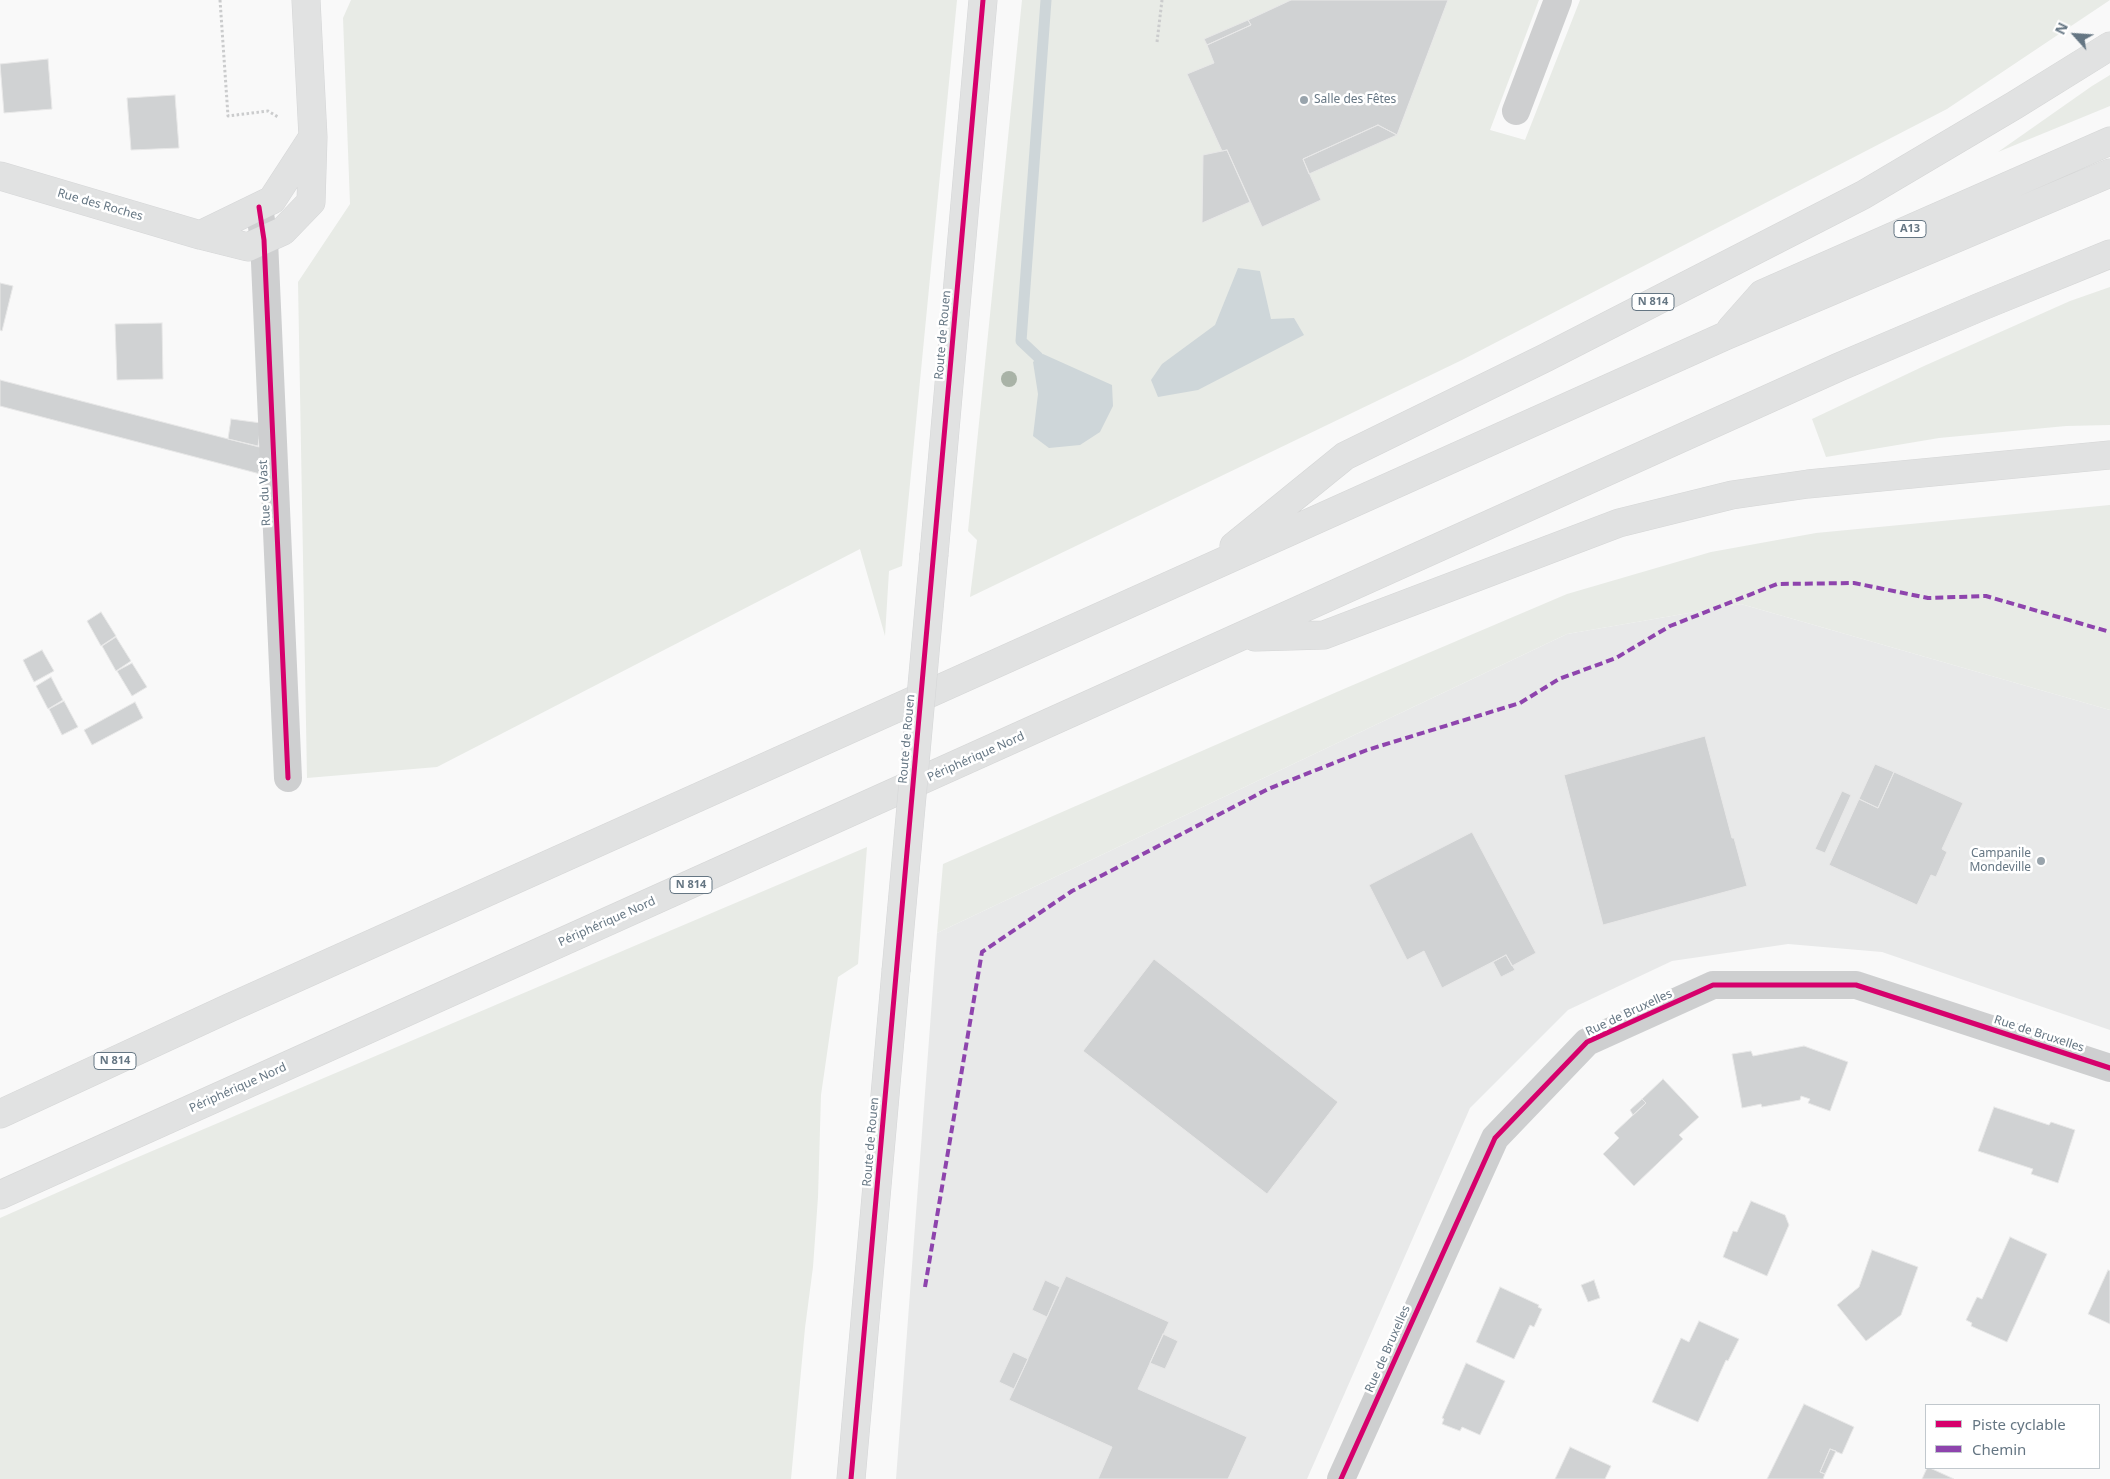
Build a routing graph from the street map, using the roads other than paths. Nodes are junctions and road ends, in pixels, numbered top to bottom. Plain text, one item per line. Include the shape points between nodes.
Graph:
1 (306, 0) edge
2 (983, 0) edge
3 (1558, 0) edge
4 (2110, 46) edge
5 (1516, 111) dead end
6 (313, 127) junction
7 (2110, 141) edge
8 (2110, 173) edge
9 (0, 176) edge
10 (259, 207) junction
11 (200, 235) junction
12 (264, 240) junction
13 (2110, 254) edge
14 (1725, 336) junction
15 (2110, 455) edge
16 (1206, 569) junction
17 (1241, 638) junction
18 (288, 778) dead end
19 (2110, 1068) edge
20 (0, 1114) edge
21 (0, 1195) edge
22 (851, 1479) edge
23 (1341, 1479) edge

1 - 6 main road, Rue des Roches
2 - 22 main road, Route de Rouen, bridge
3 - 5 street
4 - 16 main road, N 814 via 1863,195 1345,456
6 - 10 main road via 272,200
6 - 12 main road, Rue des Roches via 311,202 283,232
7 - 14 main road, A13 via 1762,294
8 - 14 main road, N 814
9 - 11 main road, Rue des Roches
10 - 11 main road
10 - 12 street, Rue du Vast
11 - 12 main road, Rue des Roches via 248,247
12 - 18 street, Rue du Vast
13 - 17 main road, N 814 via 1830,371
14 - 16 main road, N 814
15 - 17 main road via 1808,484 1732,495 1619,523 1324,635
16 - 20 main road, N 814
17 - 21 main road, Périphérique Nord / N 814
19 - 23 street, Rue de Bruxelles via 1856,985 1713,985 1587,1042 1494,1138

